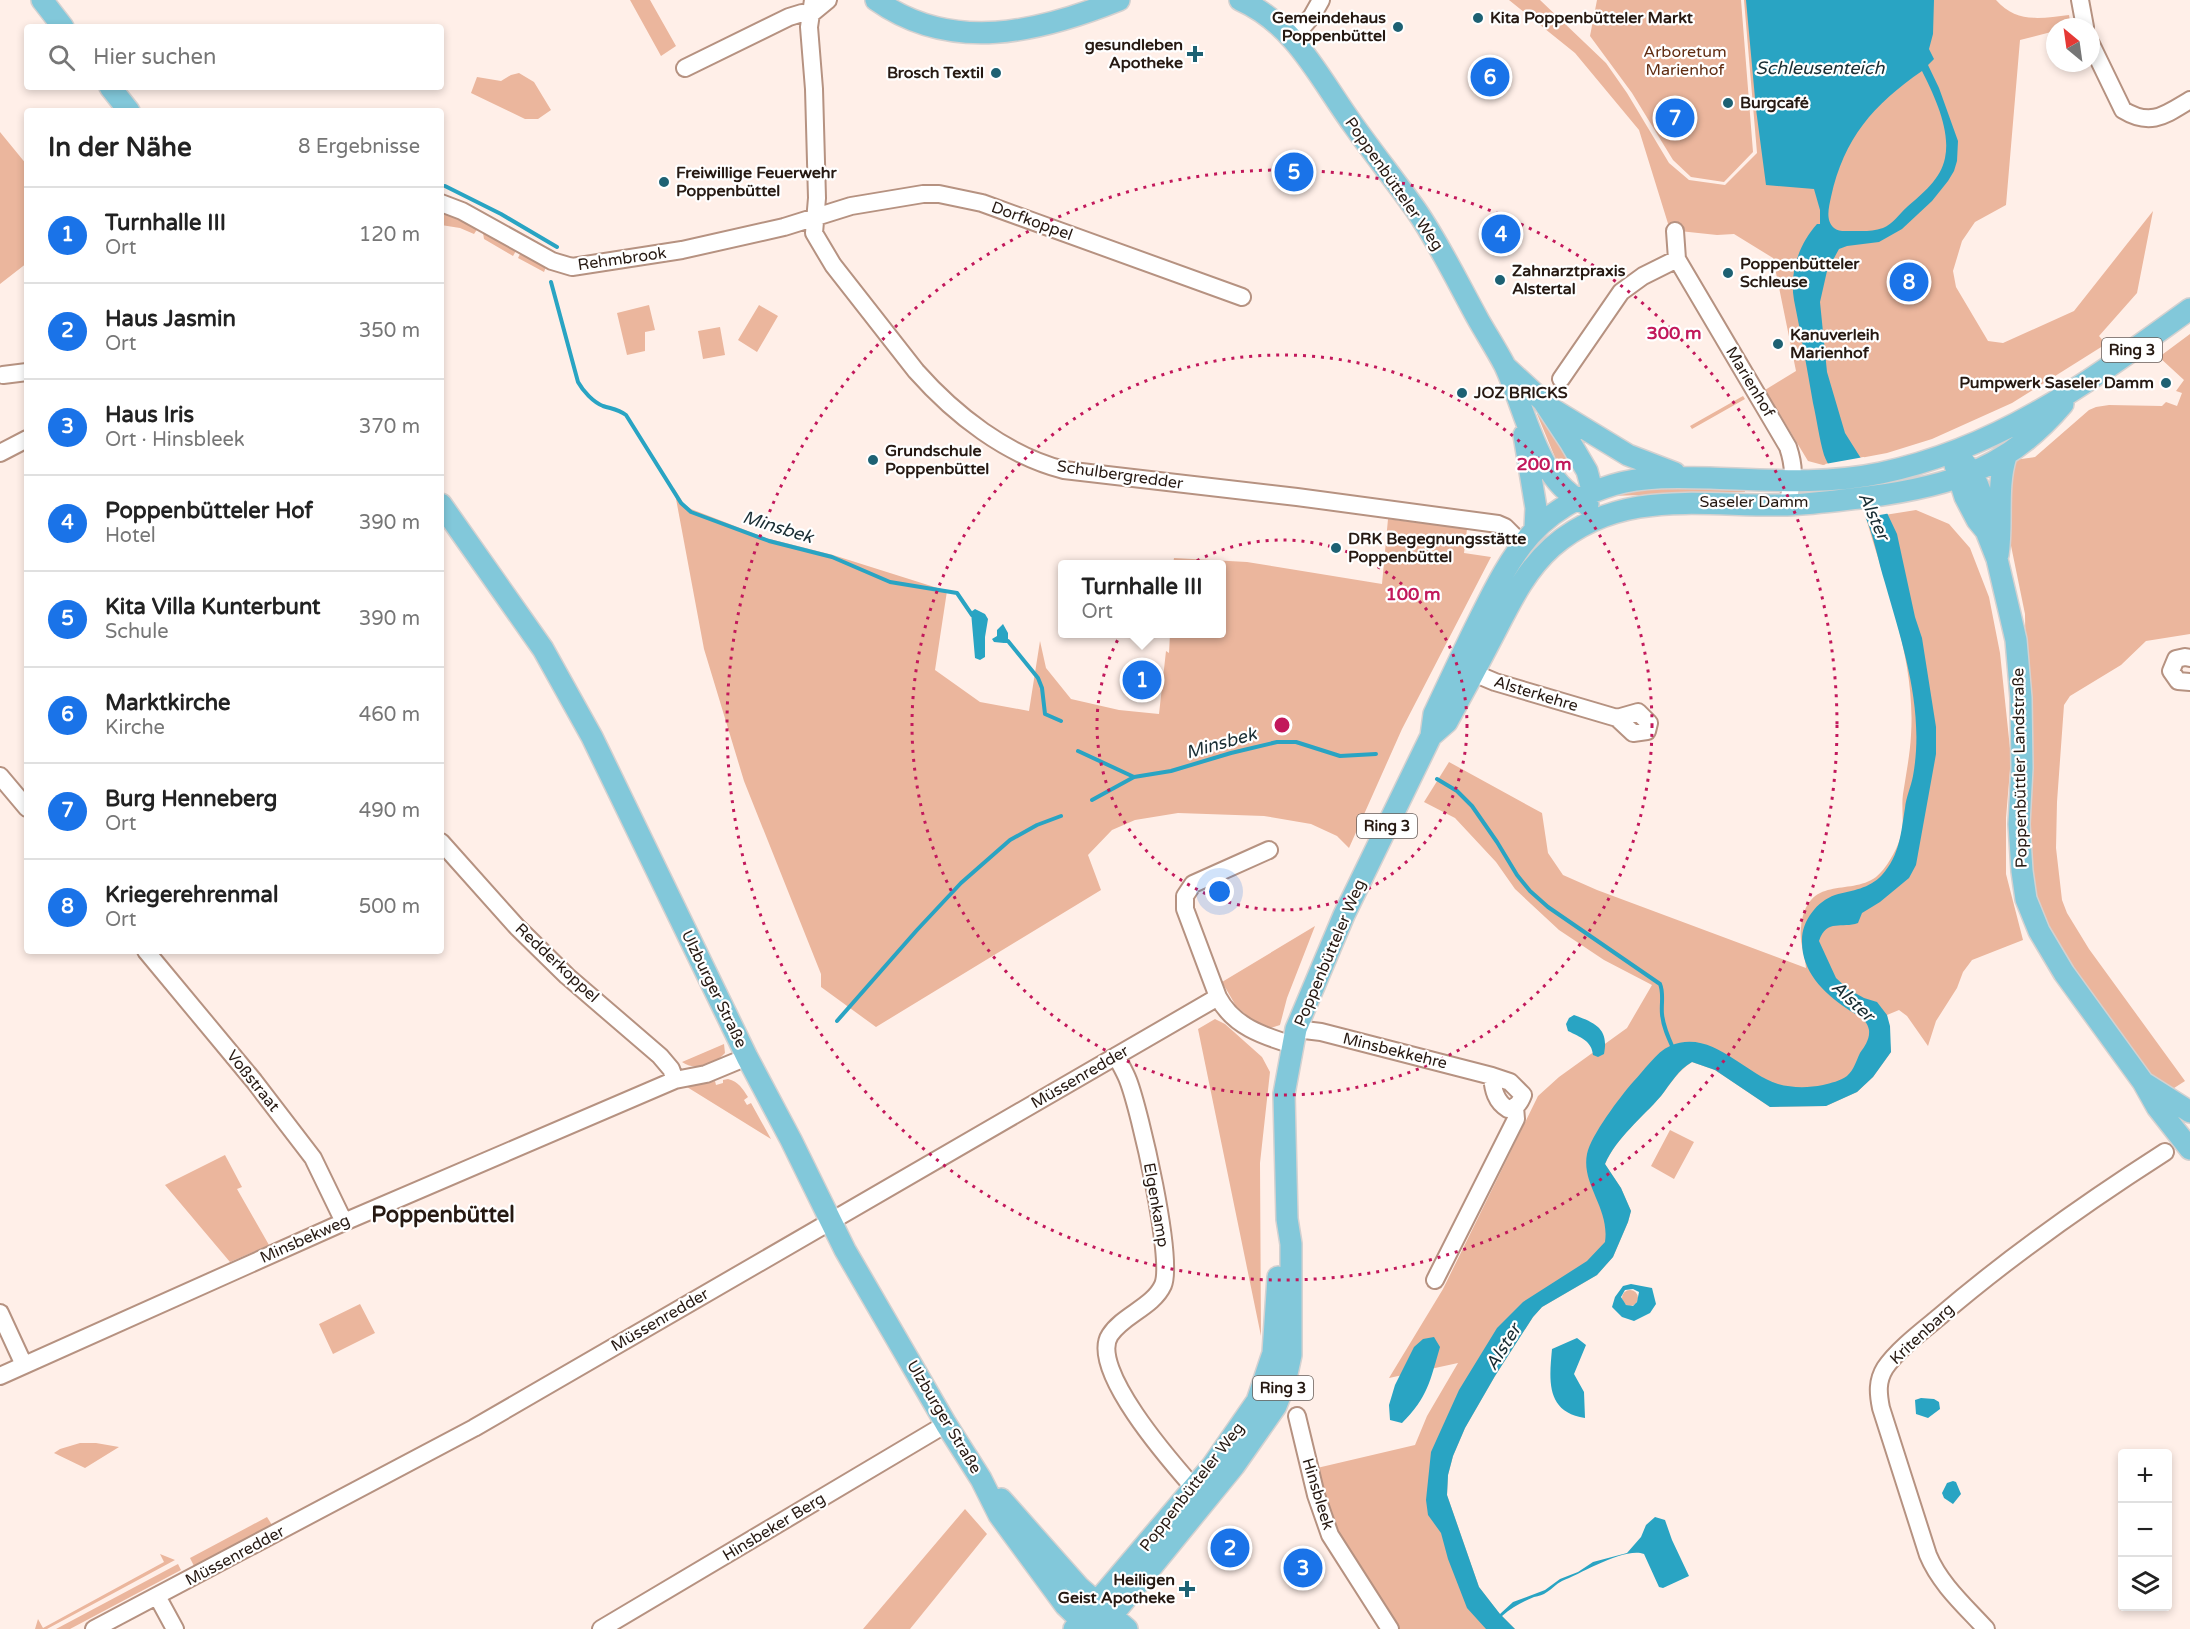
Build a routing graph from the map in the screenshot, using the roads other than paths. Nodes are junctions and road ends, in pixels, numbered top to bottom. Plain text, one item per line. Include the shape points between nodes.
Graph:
1 (42, 0) edge
2 (828, 0) edge
3 (876, 0) edge
4 (1119, 0) edge
5 (1240, 0) edge
6 (1321, 0) edge
7 (2080, 0) edge
8 (812, 7) edge
9 (2083, 18) edge
10 (61, 24) edge
11 (1293, 38) junction
12 (2100, 63) edge
13 (685, 68) dead end
14 (112, 90) edge
15 (2190, 100) edge
16 (127, 108) edge
17 (444, 204) edge
18 (815, 218) junction
19 (1675, 231) dead end
20 (1677, 259) junction
21 (1242, 297) dead end
22 (2190, 309) edge
23 (1504, 366) junction
24 (24, 372) edge
25 (3, 375) dead end
26 (1561, 379) dead end
27 (2074, 391) junction
28 (1547, 406) junction
29 (1520, 408) junction
30 (24, 441) edge
31 (1956, 452) junction
32 (0, 453) edge
33 (2006, 456) junction
34 (1965, 476) junction
35 (1686, 478) junction
36 (1793, 481) junction
37 (1585, 499) junction
38 (1651, 504) joint
39 (1787, 505) junction
40 (444, 508) edge
41 (1624, 510) junction
42 (1573, 531) junction
43 (1528, 536) junction
44 (1997, 559) junction
45 (2190, 658) edge
46 (1465, 669) junction
47 (2190, 682) edge
48 (1617, 718) dead end
49 (0, 776) edge
50 (24, 804) edge
51 (444, 845) edge
52 (1269, 850) dead end
53 (148, 954) edge
54 (1218, 997) junction
55 (1294, 1037) junction
56 (1116, 1056) junction
57 (747, 1057) junction
58 (675, 1080) junction
59 (2143, 1082) junction
60 (2188, 1106) edge
61 (2182, 1134) edge
62 (2165, 1152) dead end
63 (1287, 1220) junction
64 (830, 1221) junction
65 (344, 1222) junction
66 (1435, 1280) dead end
67 (0, 1313) edge
68 (24, 1365) junction
69 (0, 1376) edge
70 (1297, 1416) dead end
71 (946, 1424) junction
72 (981, 1479) junction
73 (1194, 1488) junction
74 (157, 1596) junction
75 (1109, 1620) edge
76 (1082, 1626) edge
77 (94, 1629) edge
78 (175, 1629) edge
79 (601, 1629) edge
80 (1390, 1629) edge
81 (1986, 1629) edge

1 - 10 main road
2 - 8 street
3 - 4 main road via 904,18 927,26 986,32 1044,26
5 - 11 main road, Poppenbütteler Weg via 1262,10
6 - 11 street
7 - 9 street
8 - 13 street
8 - 18 street, Schulbergredder via 809,27 814,89
11 - 23 main road, Poppenbütteler Weg via 1428,230
12 - 15 street via 2123,111 2133,116 2148,120
14 - 16 main road
17 - 18 street, Rehmbrook via 552,261 572,267 682,250
18 - 21 street, Dorfkoppel via 851,206 923,194 963,197
18 - 43 street, Schulbergredder via 813,232 833,265 930,387 966,418 1032,460 1064,470 1498,524
19 - 20 street, Marienhof
20 - 26 street via 1621,291
20 - 36 street, Marienhof via 1784,437 1794,468
22 - 27 main road, Saseler Damm / Ring 3
23 - 28 main road, Poppenbütteler Weg
23 - 29 main road, Poppenbütteler Weg
24 - 25 street
27 - 31 main road, Saseler Damm / Ring 3 via 2009,428
27 - 33 main road, Saseler Damm / Ring 3 via 2044,427
28 - 35 main road via 1628,455
28 - 37 main road, Poppenbütteler Weg via 1587,471 1591,486
29 - 37 main road, Poppenbütteler Weg via 1553,477 1562,488
29 - 43 main road via 1536,508
30 - 32 street
31 - 34 main road, Poppenbüttler Landstraße
31 - 36 main road, Saseler Damm / Ring 3 via 1896,470 1832,480
33 - 34 main road, Saseler Damm / Ring 3
33 - 44 main road
34 - 39 main road, Saseler Damm / Ring 3 via 1907,491
34 - 44 main road, Poppenbüttler Landstraße via 1984,503 1986,531
35 - 36 main road, Saseler Damm / Ring 3
35 - 37 main road, Poppenbütteler Weg / Ring 3 via 1614,484
36 - 39 street, Marienhof
37 - 41 main road, Poppenbütteler Weg
37 - 42 main road, Poppenbütteler Weg
37 - 43 main road, Poppenbütteler Weg / Ring 3 via 1556,511
38 - 39 main road, Saseler Damm / Ring 3
38 - 41 main road, Poppenbütteler Weg / Ring 3
40 - 57 main road, Ulzburger Straße via 523,619 568,692
41 - 42 main road, Poppenbütteler Weg / Ring 3
42 - 46 main road, Poppenbütteler Weg / Ring 3 via 1550,549 1526,578
43 - 46 main road, Poppenbütteler Weg / Ring 3 via 1501,576
44 - 59 main road, Poppenbüttler Landstraße via 2012,616 2019,670 2019,824 2026,899 2060,967
45 - 47 street via 2176,659 2171,671 2178,681
46 - 48 street, Alsterkehre via 1495,682
46 - 55 main road, Poppenbütteler Weg / Ring 3 via 1447,722 1431,736 1344,915
49 - 50 street
51 - 58 street, Redderkoppel via 567,976 660,1056
52 - 54 street via 1193,884 1185,896 1185,909
53 - 65 street, Voßstraat via 313,1158
54 - 55 street via 1224,1010 1241,1024 1267,1037
54 - 56 street, Müssenredder
55 - 63 main road, Poppenbütteler Weg / Ring 3 via 1284,1094
55 - 66 street, Minsbekkehre via 1321,1032 1492,1076 1493,1089 1502,1106 1515,1107 1516,1119
56 - 64 street, Müssenredder
56 - 73 street, Elgenkamp via 1134,1098 1149,1165 1164,1237 1165,1279 1159,1292 1109,1336 1107,1359 1147,1432
57 - 58 street, Minsbekweg via 706,1074
57 - 64 main road, Ulzburger Straße
58 - 65 street, Minsbekweg
59 - 60 main road, Poppenbüttler Landstraße
59 - 61 main road, Poppenbüttler Landstraße
60 - 61 street
62 - 81 street, Kritenbarg via 2034,1242 1955,1303 1893,1358 1880,1378 1881,1408 1928,1555 1942,1581
63 - 73 main road, Poppenbütteler Weg / Ring 3 via 1267,1377 1257,1401
63 - 75 main road, Poppenbütteler Weg / Ring 3 via 1291,1244 1291,1355 1276,1406 1234,1466
64 - 71 main road, Ulzburger Straße
64 - 74 street, Müssenredder via 474,1428
65 - 68 street, Minsbekweg
67 - 68 street
68 - 69 street, Minsbekweg
70 - 80 street, Hinsbleek via 1330,1535
71 - 72 main road, Ulzburger Straße
71 - 79 street, Hinsbeker Berg
72 - 75 main road, Ulzburger Straße
72 - 76 main road, Ulzburger Straße via 999,1515
73 - 75 main road, Poppenbütteler Weg / Ring 3
74 - 77 street, Müssenredder
74 - 78 street
75 - 76 main road, Poppenbütteler Weg / Ring 3

